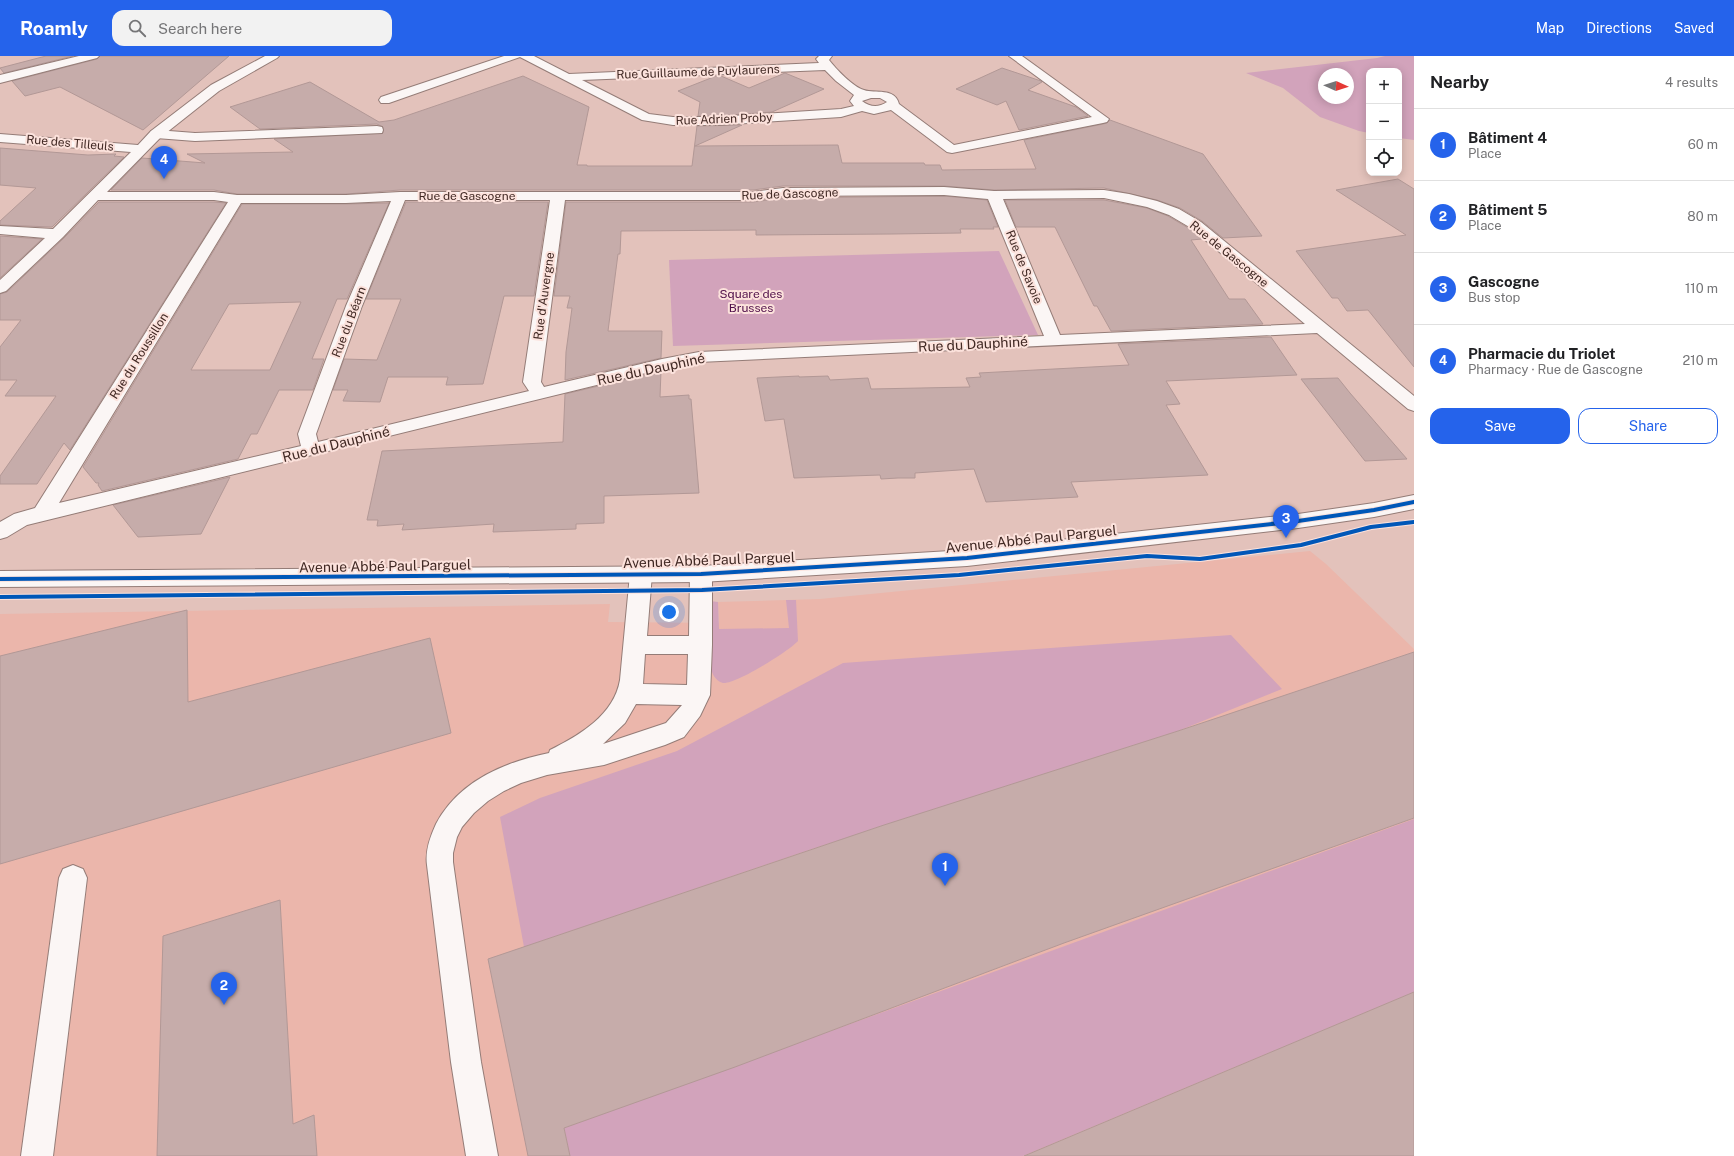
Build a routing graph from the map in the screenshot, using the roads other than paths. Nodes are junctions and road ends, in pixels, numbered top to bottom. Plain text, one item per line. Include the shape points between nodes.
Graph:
1 (93, 56) edge
2 (273, 56) edge
3 (515, 56) edge
4 (525, 56) edge
5 (1015, 56) edge
6 (827, 61) edge
7 (568, 77) junction
8 (0, 79) edge
9 (385, 100) dead end
10 (864, 101) junction
11 (377, 130) dead end
12 (156, 134) junction
13 (0, 138) edge
14 (141, 149) junction
15 (994, 195) junction
16 (96, 196) junction
17 (400, 196) junction
18 (558, 197) junction
19 (237, 199) junction
20 (0, 230) edge
21 (58, 234) junction
22 (0, 288) edge
23 (1321, 328) junction
24 (1054, 340) junction
25 (539, 393) junction
26 (1414, 405) edge
27 (311, 450) junction
28 (1414, 502) edge
29 (42, 514) junction
30 (0, 532) edge
31 (641, 574) junction
32 (701, 574) junction
33 (0, 579) edge
34 (635, 644) junction
35 (701, 645) junction
36 (628, 694) junction
37 (698, 695) junction
38 (547, 764) junction
39 (73, 878) dead end
40 (37, 1156) edge
41 (482, 1156) edge

1 - 8 street
2 - 12 street via 215,88
3 - 9 street
4 - 7 street, Rue Adrien Proby
5 - 10 street via 1103,119 952,149 892,105 880,109
6 - 7 street, Rue Guillaume de Puylaurens
6 - 10 street, Rue Guillaume de Puylaurens
7 - 10 street, Rue Adrien Proby via 646,117 673,121 841,114
11 - 12 street via 195,137
12 - 14 street
13 - 14 street, Rue des Tilleuls
14 - 16 street
15 - 18 street, Rue de Gascogne via 944,191 783,192 754,196
15 - 23 street, Rue de Gascogne via 1104,194 1144,202 1174,212 1196,225
15 - 24 street, Rue de Savoie
16 - 19 street, Rue de Gascogne via 214,196
16 - 21 street
17 - 18 street, Rue de Gascogne
17 - 19 street, Rue de Gascogne via 346,199
17 - 27 street, Rue du Béarn via 354,306 307,434
18 - 25 street, Rue d'Auvergne via 532,382
19 - 29 street, Rue du Roussillon
20 - 21 street
21 - 22 street
23 - 24 street, Rue du Dauphiné
23 - 26 street, Rue de Gascogne
24 - 25 street, Rue du Dauphiné via 700,357
25 - 27 street, Rue du Dauphiné
27 - 29 street, Rue du Dauphiné
28 - 32 street, Avenue Abbé Paul Parguel via 1298,520 967,558
29 - 30 street, Rue du Dauphiné via 21,519
31 - 32 street, Avenue Abbé Paul Parguel
31 - 33 street, Avenue Abbé Paul Parguel
31 - 34 street
32 - 35 street
34 - 35 street
34 - 36 street
35 - 37 street
36 - 37 street
36 - 38 street via 618,712 603,728 583,745
37 - 38 street via 684,720 675,730 665,735 597,756
38 - 41 street via 502,779 469,800 455,816 444,835 440,854 466,1062
39 - 40 street

